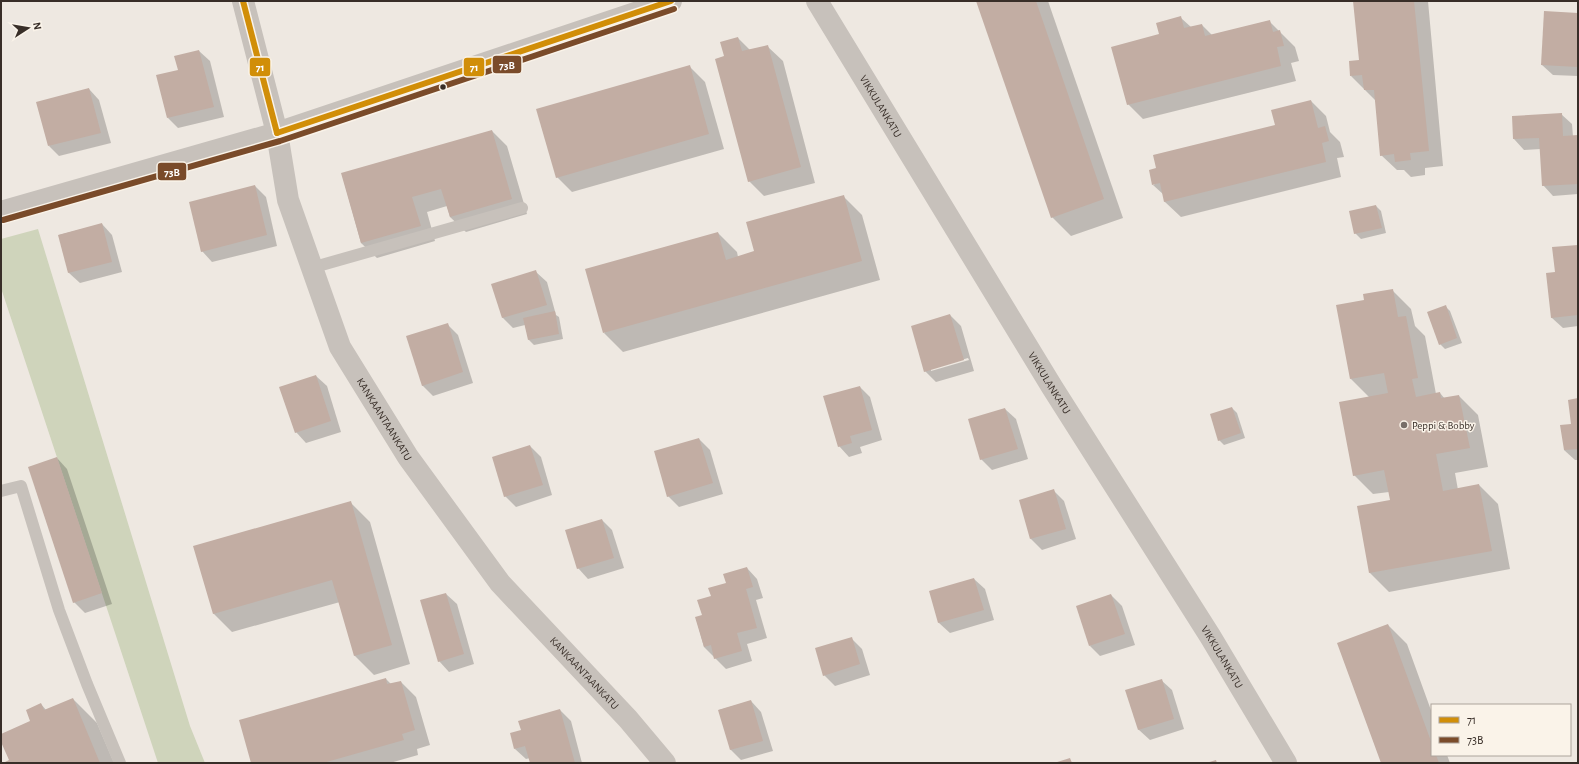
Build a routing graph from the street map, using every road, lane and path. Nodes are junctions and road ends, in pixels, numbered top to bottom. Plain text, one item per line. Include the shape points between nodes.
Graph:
1 (243, 1) edge
2 (671, 1) edge
3 (817, 1) edge
4 (276, 133) junction
5 (522, 208) dead end
6 (1, 212) edge
7 (311, 268) junction
8 (1, 491) edge
9 (120, 763) edge
10 (665, 763) edge
11 (1286, 763) edge

1 - 4 street, KANKAANTAANKATU
2 - 4 street
3 - 11 street, VIKKULANKATU via 1052,387
4 - 6 street
4 - 7 street, KANKAANTAANKATU via 288,200
5 - 7 lane
7 - 10 street, KANKAANTAANKATU via 340,347 408,457 500,583 632,724
8 - 9 lane via 21,486 59,610

